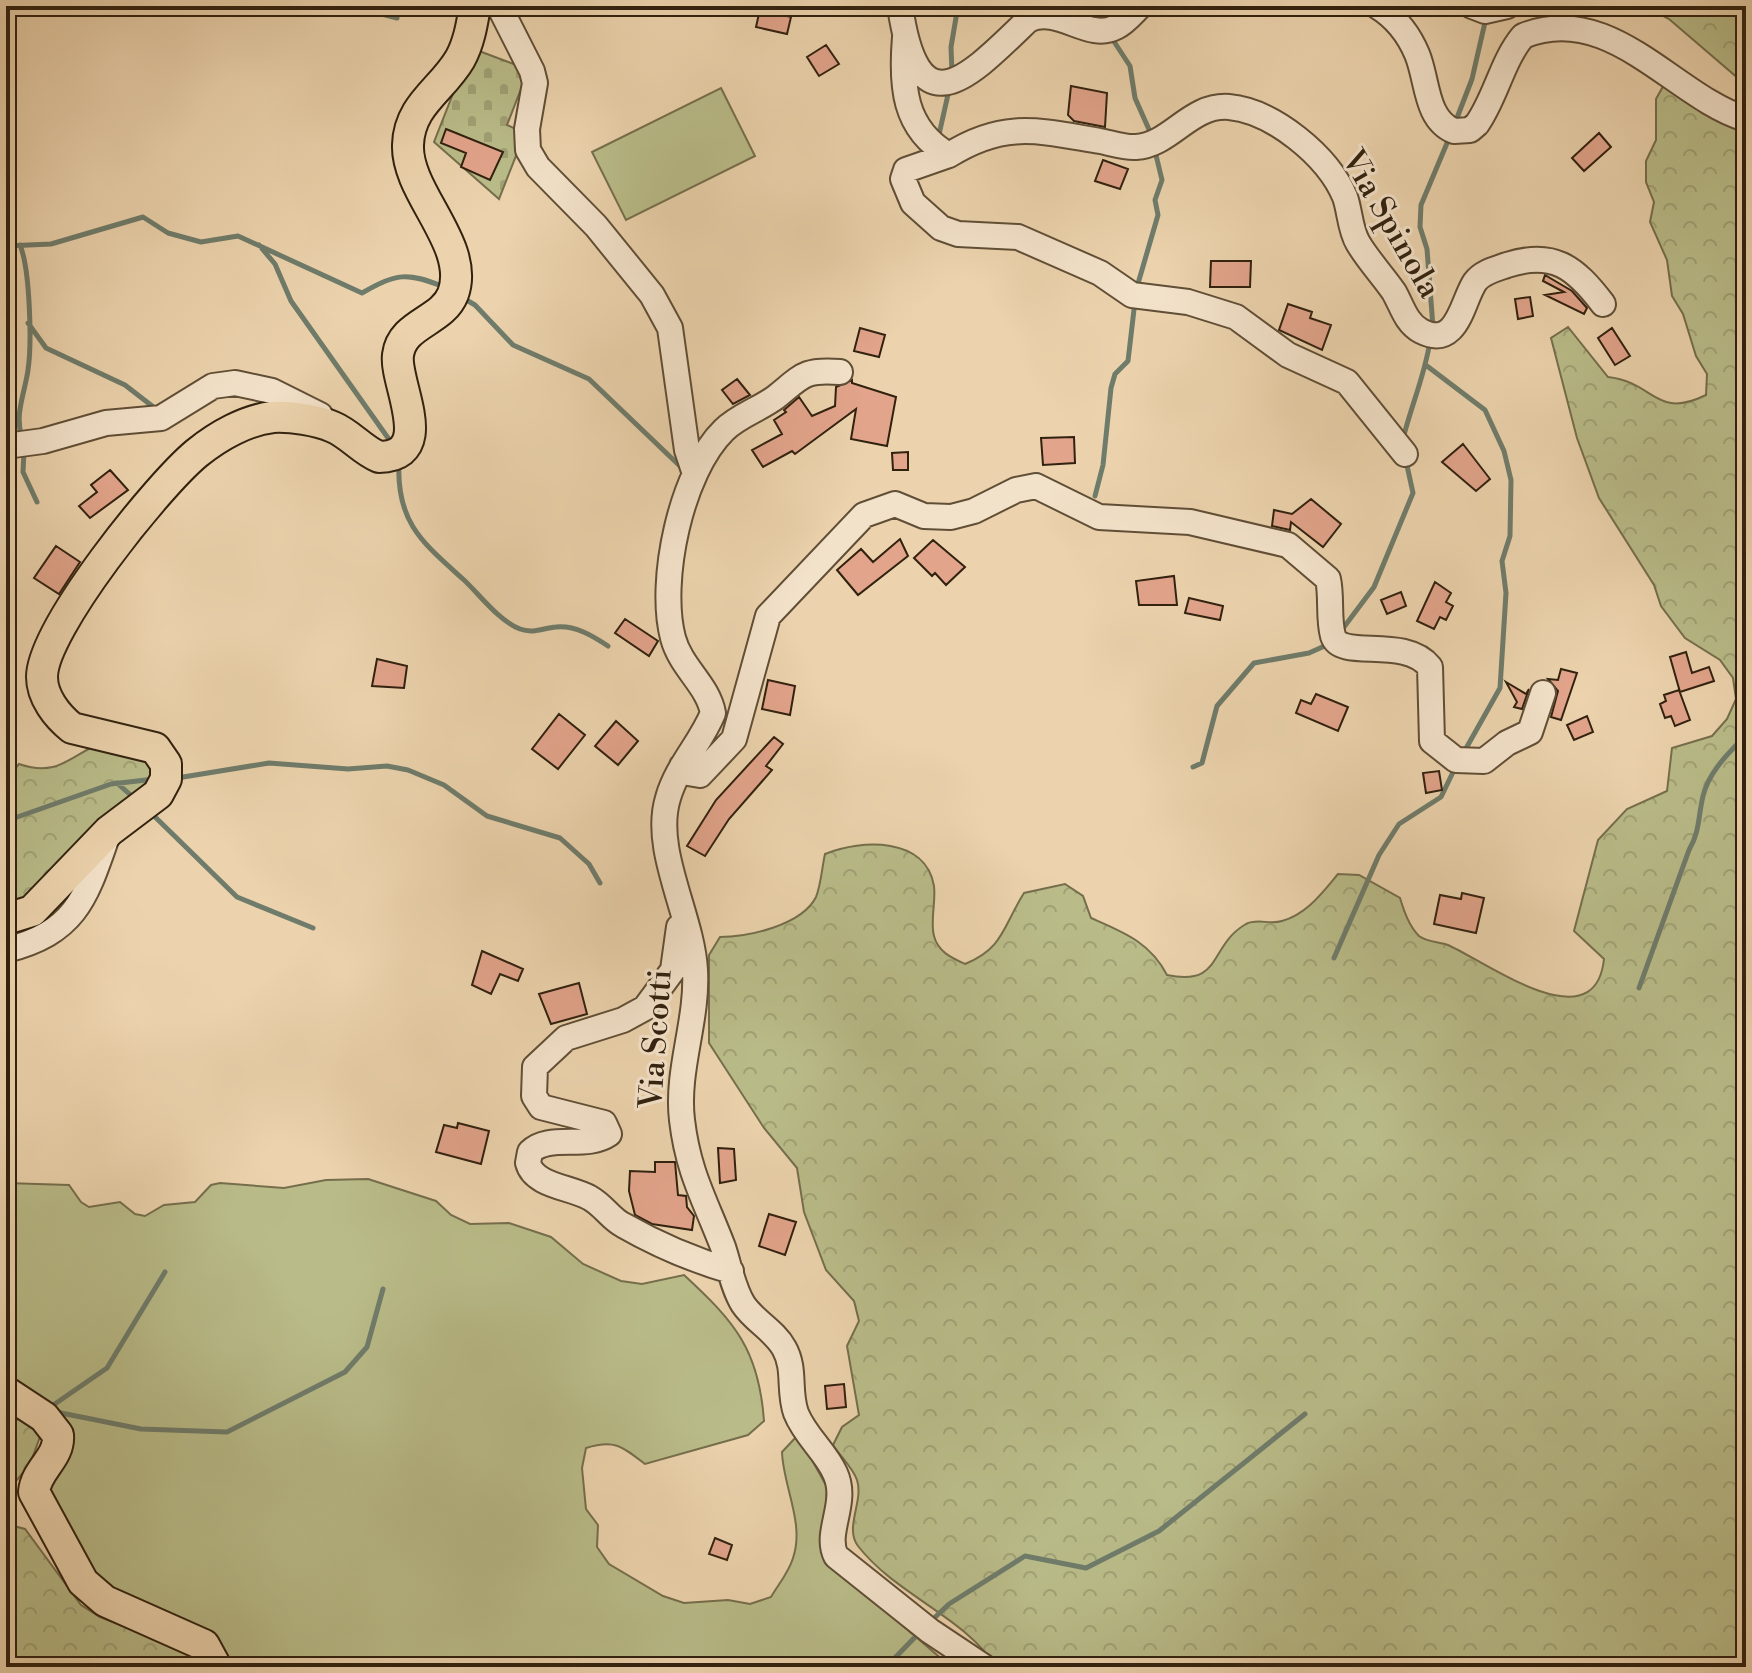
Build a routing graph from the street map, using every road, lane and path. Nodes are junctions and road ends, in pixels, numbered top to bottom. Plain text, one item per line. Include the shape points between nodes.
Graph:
1 (475, 6) edge
2 (499, 6) edge
3 (900, 6) edge
4 (1140, 6) edge
5 (1377, 6) edge
6 (1472, 6) edge
7 (1507, 6) edge
8 (1576, 6) edge
9 (1632, 24) dead end
10 (905, 37) junction
11 (1746, 119) edge
12 (949, 155) junction
13 (1603, 304) dead end
14 (840, 372) dead end
15 (334, 427) junction
16 (6, 446) edge
17 (1405, 454) dead end
18 (694, 471) junction
19 (1543, 693) dead end
20 (682, 766) junction
21 (109, 831) junction
22 (680, 896) junction
23 (6, 919) edge
24 (6, 950) edge
25 (731, 1271) junction
26 (6, 1392) edge
27 (216, 1667) edge
28 (984, 1667) edge

1 - 15 main road via 460,58 413,119 408,146 411,168 449,246 455,273 453,294 443,309 405,335 398,352 398,373 412,419 410,433 396,452 379,457
2 - 18 street via 535,83 527,140 532,159 605,237 652,295 670,328
3 - 10 street
4 - 10 street via 1108,30 1038,15 955,83 923,75
5 - 8 street via 1406,33 1436,118 1443,127 1462,131 1470,130 1484,114 1522,38 1548,16
6 - 7 street via 1485,11
9 - 11 street via 1726,109
10 - 12 street via 902,74 910,119 929,144
12 - 13 street, Via Spinola via 974,139 1026,129 1137,147 1198,111 1250,111 1285,127 1325,167 1344,195 1357,242 1421,331 1434,335 1450,330 1475,281 1522,260 1545,257 1582,275
12 - 17 street via 906,170 903,179 913,203 941,228 1018,237 1100,273 1132,295 1188,302 1236,317 1288,355 1347,382
14 - 18 street via 814,370 789,382 776,397 724,430
15 - 16 street via 272,391 235,383 213,386 161,418 106,423
15 - 21 main road via 287,417 262,419 197,453 86,584 60,630 42,676 54,710 72,728 145,743 166,764 158,794
18 - 20 street, Via Scotti via 678,530 669,611 681,659 710,697 713,713
19 - 20 street via 1530,732 1484,761 1456,760 1432,741 1430,667 1412,651 1338,643 1328,579 1299,552 1190,522 1099,517 1046,489 1029,487 951,517 924,516 895,504 864,515 768,616 734,739 700,775
20 - 22 street, Via Scotti via 668,795 663,827
21 - 23 main road via 32,911
21 - 24 street via 90,885 53,934
22 - 25 street, Via Scotti via 695,974 694,1013 681,1081 683,1127 698,1192
22 - 25 street via 677,957 656,997 633,1015 566,1038 535,1067 534,1096 541,1107 604,1123 609,1134 538,1145 528,1163 537,1177 590,1198 619,1224 681,1256
25 - 28 street, Via Scotti via 744,1305 785,1349 796,1412 838,1480 841,1500 832,1543 836,1556
26 - 27 main road via 44,1417 58,1435 56,1452 39,1474 34,1492 83,1582 105,1601 204,1645

